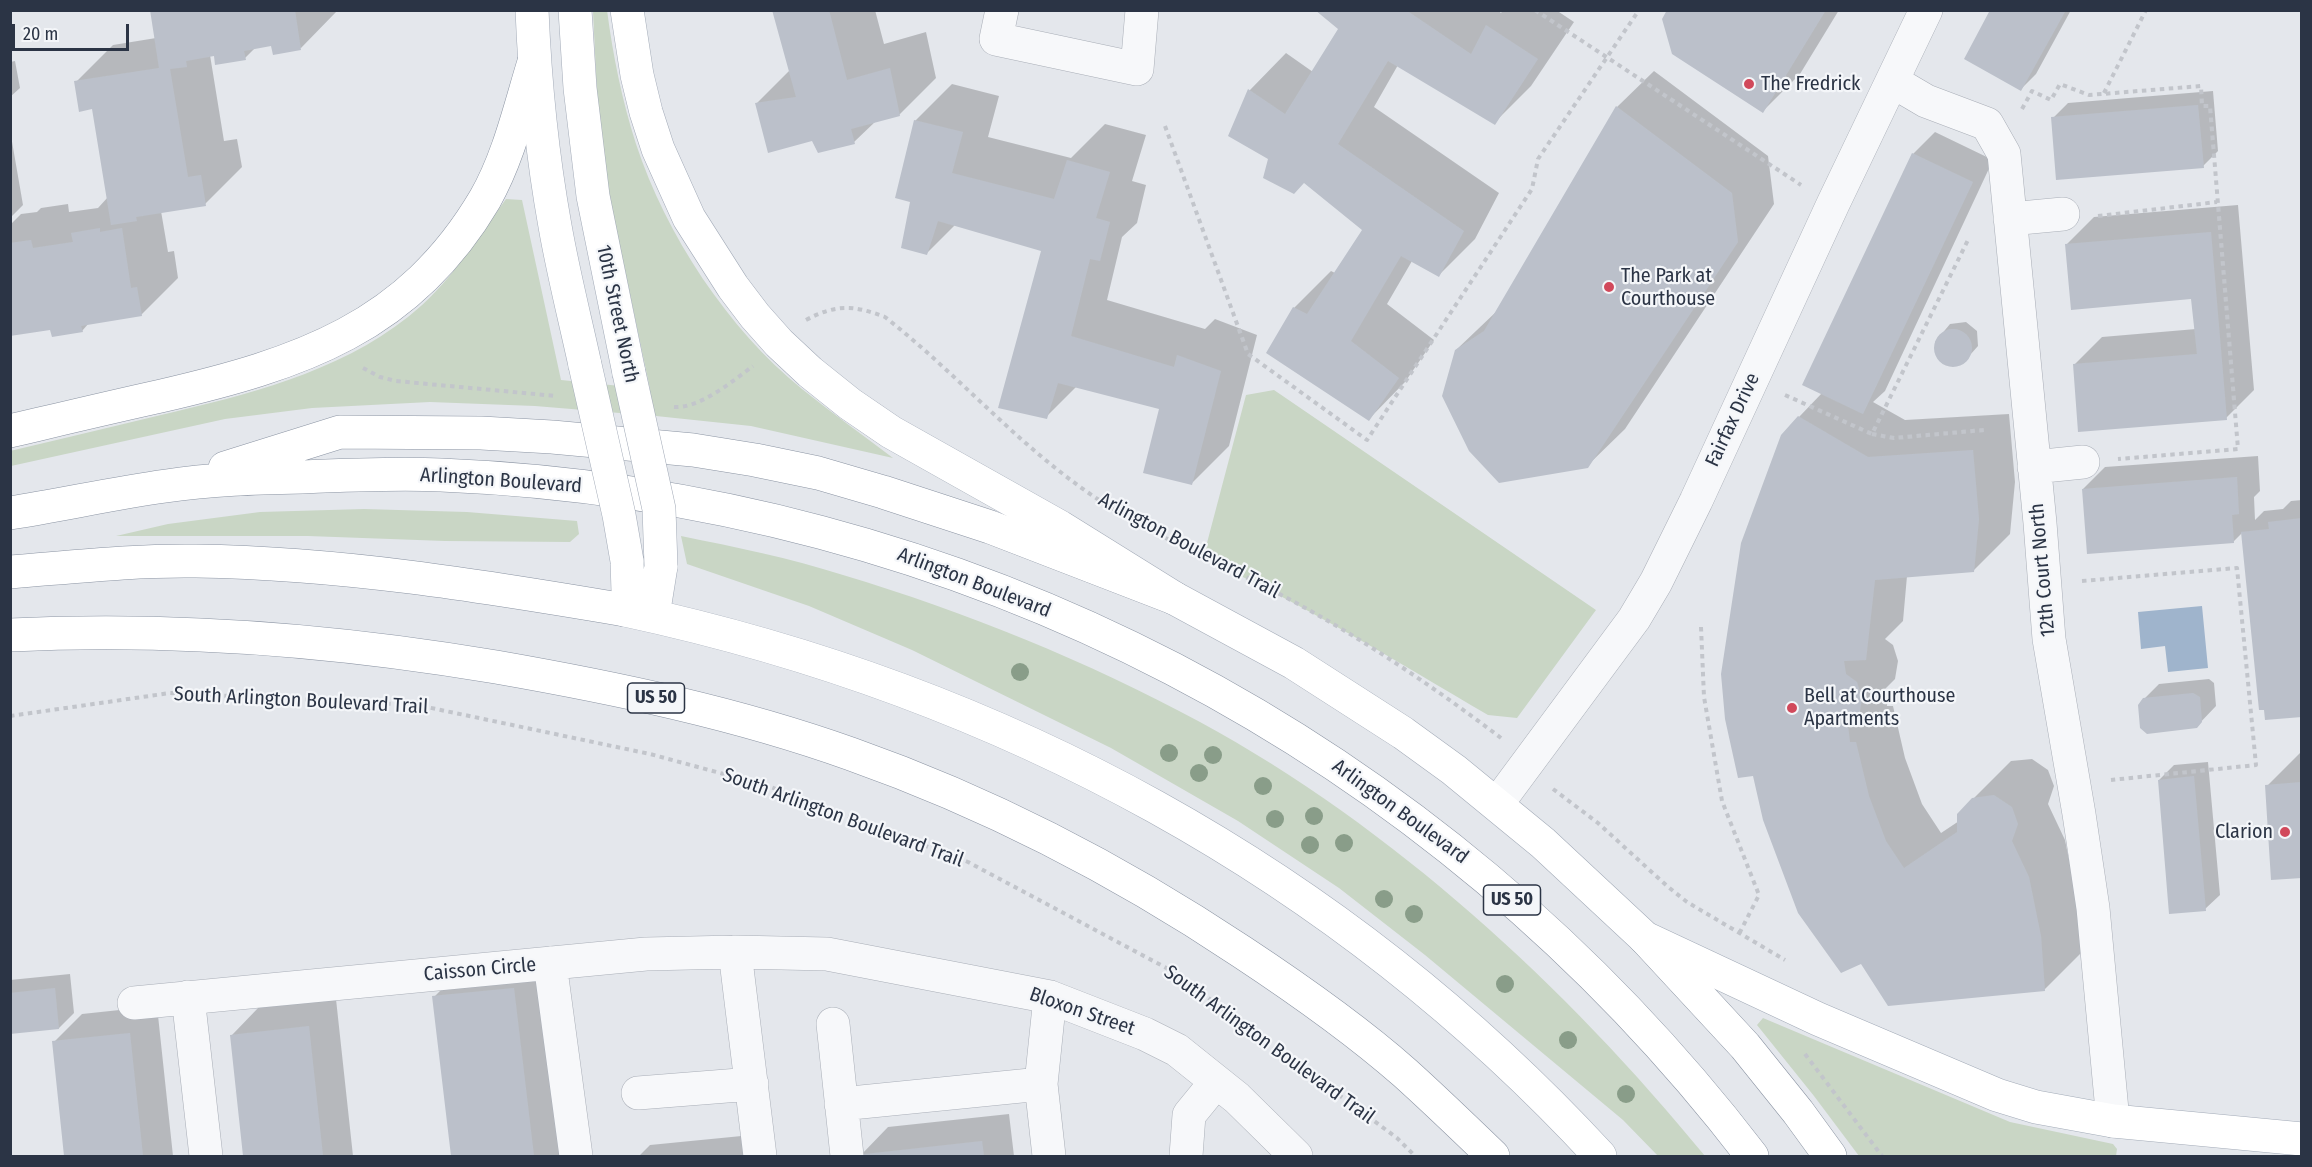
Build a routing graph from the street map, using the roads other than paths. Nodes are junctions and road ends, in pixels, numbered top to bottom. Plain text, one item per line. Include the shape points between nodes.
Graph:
1 (532, 10) edge
2 (575, 10) edge
3 (627, 10) edge
4 (1002, 10) edge
5 (1142, 10) edge
6 (1926, 10) edge
7 (534, 62) junction
8 (1892, 81) junction
9 (2063, 214) dead end
10 (2010, 219) junction
11 (10, 431) edge
12 (2098, 460) road end
13 (2034, 467) junction
14 (168, 486) junction
15 (10, 513) edge
16 (10, 572) edge
17 (1174, 598) junction
18 (639, 613) junction
19 (10, 635) edge
20 (1497, 804) junction
21 (1645, 938) junction
22 (735, 952) junction
23 (827, 954) joint
24 (550, 963) junction
25 (1050, 996) junction
26 (188, 997) junction
27 (134, 1003) dead end
28 (832, 1024) dead end
29 (1216, 1082) junction
30 (752, 1084) junction
31 (1041, 1084) junction
32 (638, 1093) dead end
33 (841, 1104) junction
34 (2113, 1121) junction
35 (2301, 1139) edge
36 (206, 1156) edge
37 (576, 1156) edge
38 (760, 1156) edge
39 (847, 1156) edge
40 (1049, 1156) edge
41 (1186, 1156) edge
42 (1296, 1156) edge
43 (1493, 1156) edge
44 (1600, 1156) edge
45 (1752, 1156) edge
46 (1830, 1156) edge

1 - 7 main road
2 - 18 main road, 10th Street North, bridge via 592,196 659,509 661,566
3 - 17 main road via 646,112 672,184 721,270 779,343 842,398 891,432 1060,527
4 - 5 street via 996,39 1137,69
6 - 8 street, Fairfax Drive
7 - 11 main road via 500,168 486,197 445,255 397,302 344,336 274,366
7 - 18 main road, bridge via 555,227 619,515 628,592
8 - 10 street, 12th Court North via 1926,101 1987,124 2004,154
8 - 20 street, Fairfax Drive via 1656,582 1634,619
9 - 10 street
10 - 13 street, 12th Court North
12 - 13 street
13 - 34 street, 12th Court North via 2049,639 2093,908
14 - 15 main road, Arlington Boulevard / US 50
14 - 17 main road via 340,432 481,433 622,442 818,473 990,527
14 - 45 main road, Arlington Boulevard / US 50 via 252,478 375,474 439,474 571,485 750,514 821,531 964,577 1030,603 1100,633 1225,697 1351,773 1409,816 1525,911 1621,1004 1683,1071
16 - 18 main road via 135,562 350,569
17 - 20 main road via 1294,663 1351,699
18 - 44 main road via 781,650 914,693 1028,742 1158,807 1264,871 1369,946 1467,1025
19 - 43 main road, US 50 via 216,636 433,656 648,696 851,754 1049,837 1178,909 1351,1028
20 - 21 main road
21 - 34 main road via 1818,1019 1997,1095 2036,1107
21 - 46 main road via 1745,1046
22 - 23 street, Caisson Circle
22 - 24 street, Caisson Circle via 646,954
22 - 30 street
23 - 25 street, Bloxon Street
24 - 26 street, Caisson Circle
24 - 37 street
25 - 29 street, Bloxon Street via 1177,1050
25 - 31 street
26 - 27 street, Caisson Circle
26 - 36 street
28 - 33 street
29 - 41 street via 1189,1115
29 - 42 street, Bloxon Street
30 - 32 street
30 - 38 street
31 - 33 street
31 - 40 street
33 - 39 street
34 - 35 main road

